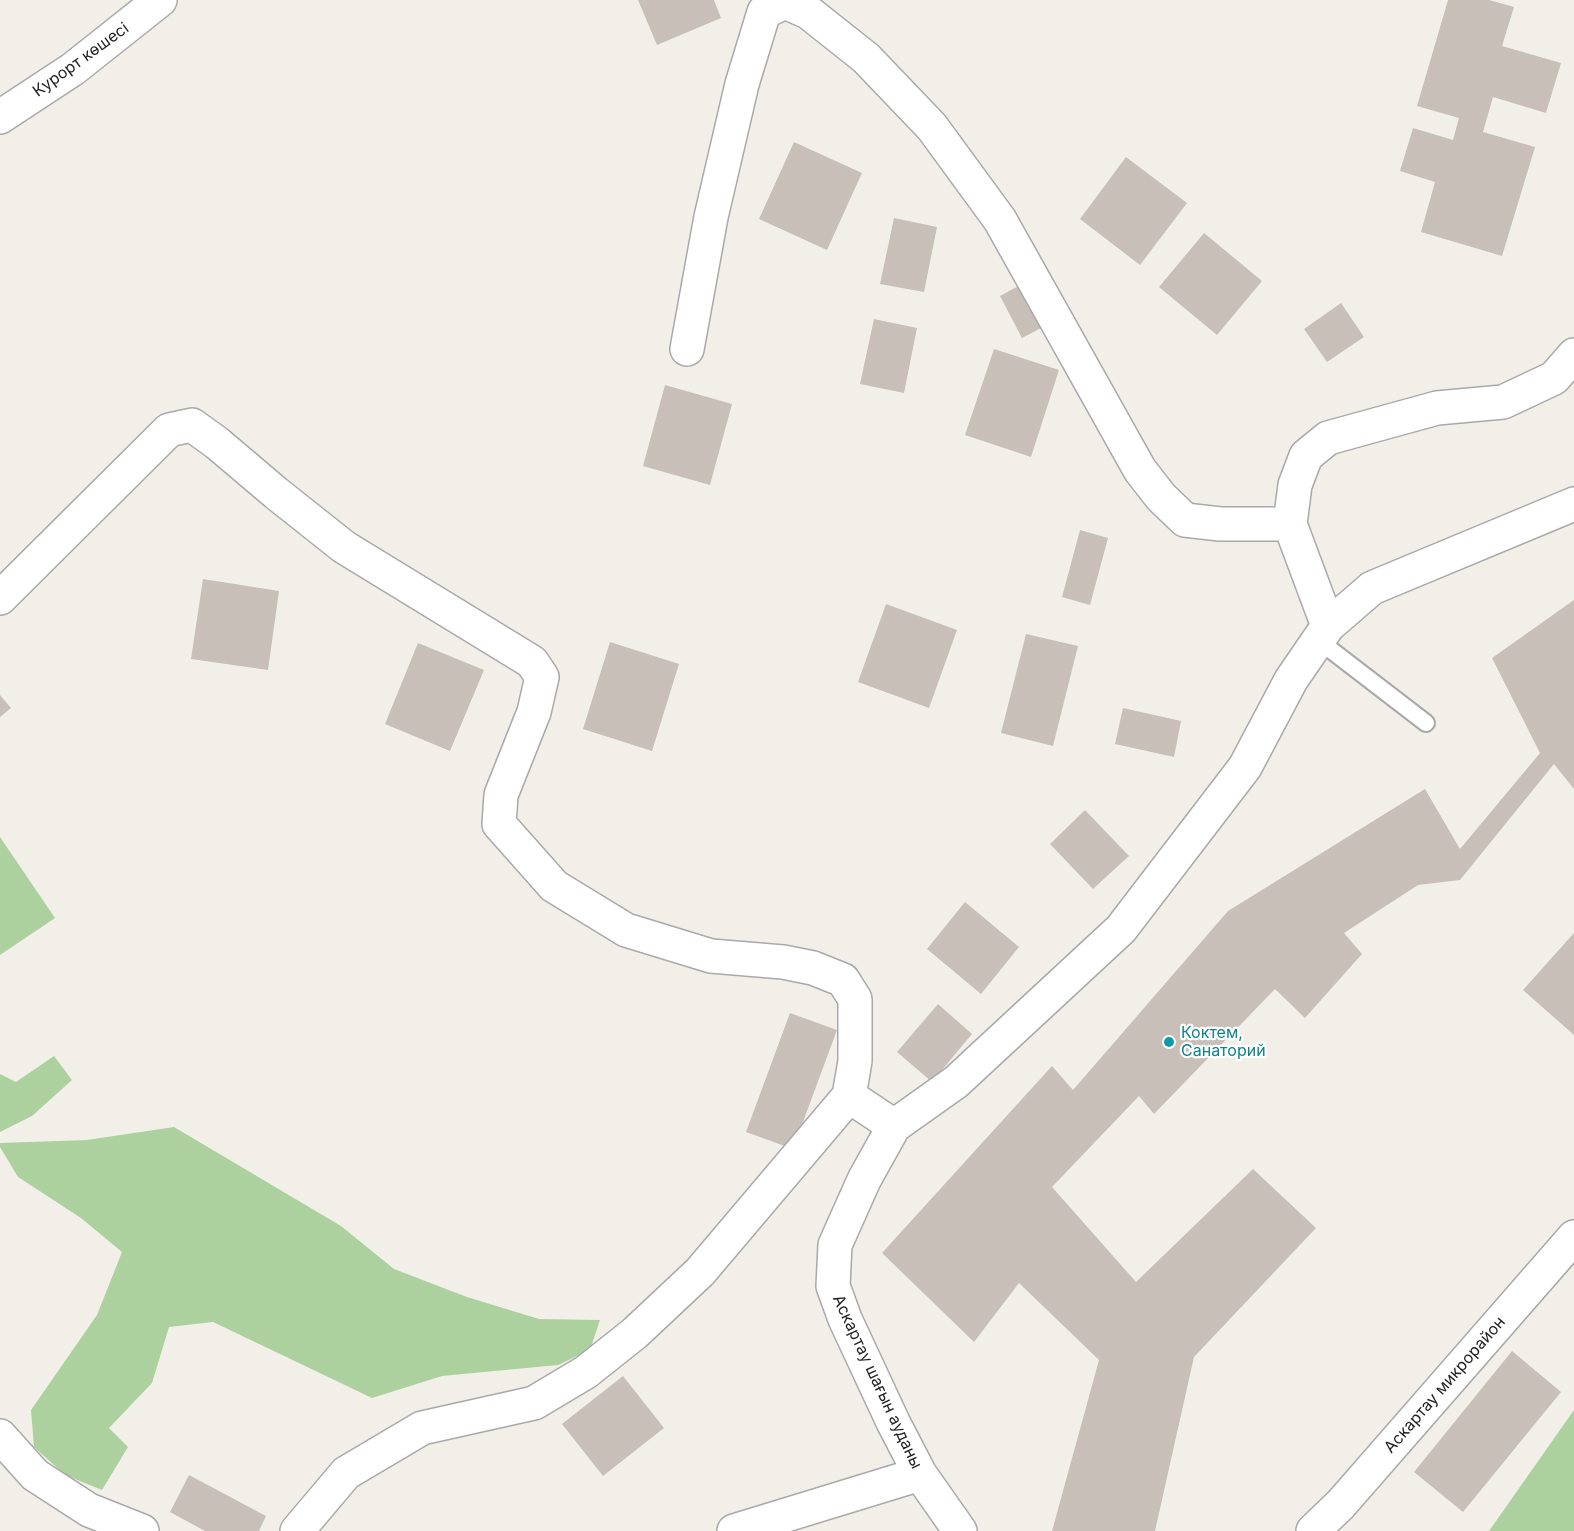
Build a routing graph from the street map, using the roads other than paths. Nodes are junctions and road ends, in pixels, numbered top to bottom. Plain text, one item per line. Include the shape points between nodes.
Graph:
1 (160, 0) edge
2 (0, 117) edge
3 (687, 349) dead end
4 (1574, 355) edge
5 (1574, 504) edge
6 (1290, 524) junction
7 (0, 598) edge
8 (1323, 633) junction
9 (1426, 723) dead end
10 (849, 1096) junction
11 (894, 1126) junction
12 (1574, 1237) edge
13 (0, 1436) edge
14 (920, 1474) junction
15 (142, 1531) edge
16 (297, 1531) edge
17 (734, 1531) edge
18 (960, 1531) edge
19 (1313, 1531) edge

1 - 2 street, Курорт көшесі via 73,69
3 - 6 street via 711,217 742,84 764,12 785,2 808,12 866,58 932,127 1000,220 1140,470 1161,497 1185,520
4 - 6 street via 1554,378 1503,402 1437,408 1328,438 1306,456 1295,485
5 - 8 street via 1372,588
6 - 8 street
7 - 10 street via 169,430 192,425 344,547 532,662 542,677 534,712 501,795 499,824 554,886 626,930 711,956 783,962 843,980 855,999 855,1061
8 - 9 lane
8 - 11 street via 1290,680 1245,767 1121,929 956,1082
10 - 11 street
10 - 16 street via 700,1272 586,1372 534,1403 422,1428 346,1473
11 - 14 street, Аскартау шағын ауданы via 864,1180 836,1245 833,1286
12 - 19 street, Аскартау микрорайон via 1341,1504
13 - 15 street via 35,1475 89,1510
14 - 17 street
14 - 18 street, Аскартау шағын ауданы

